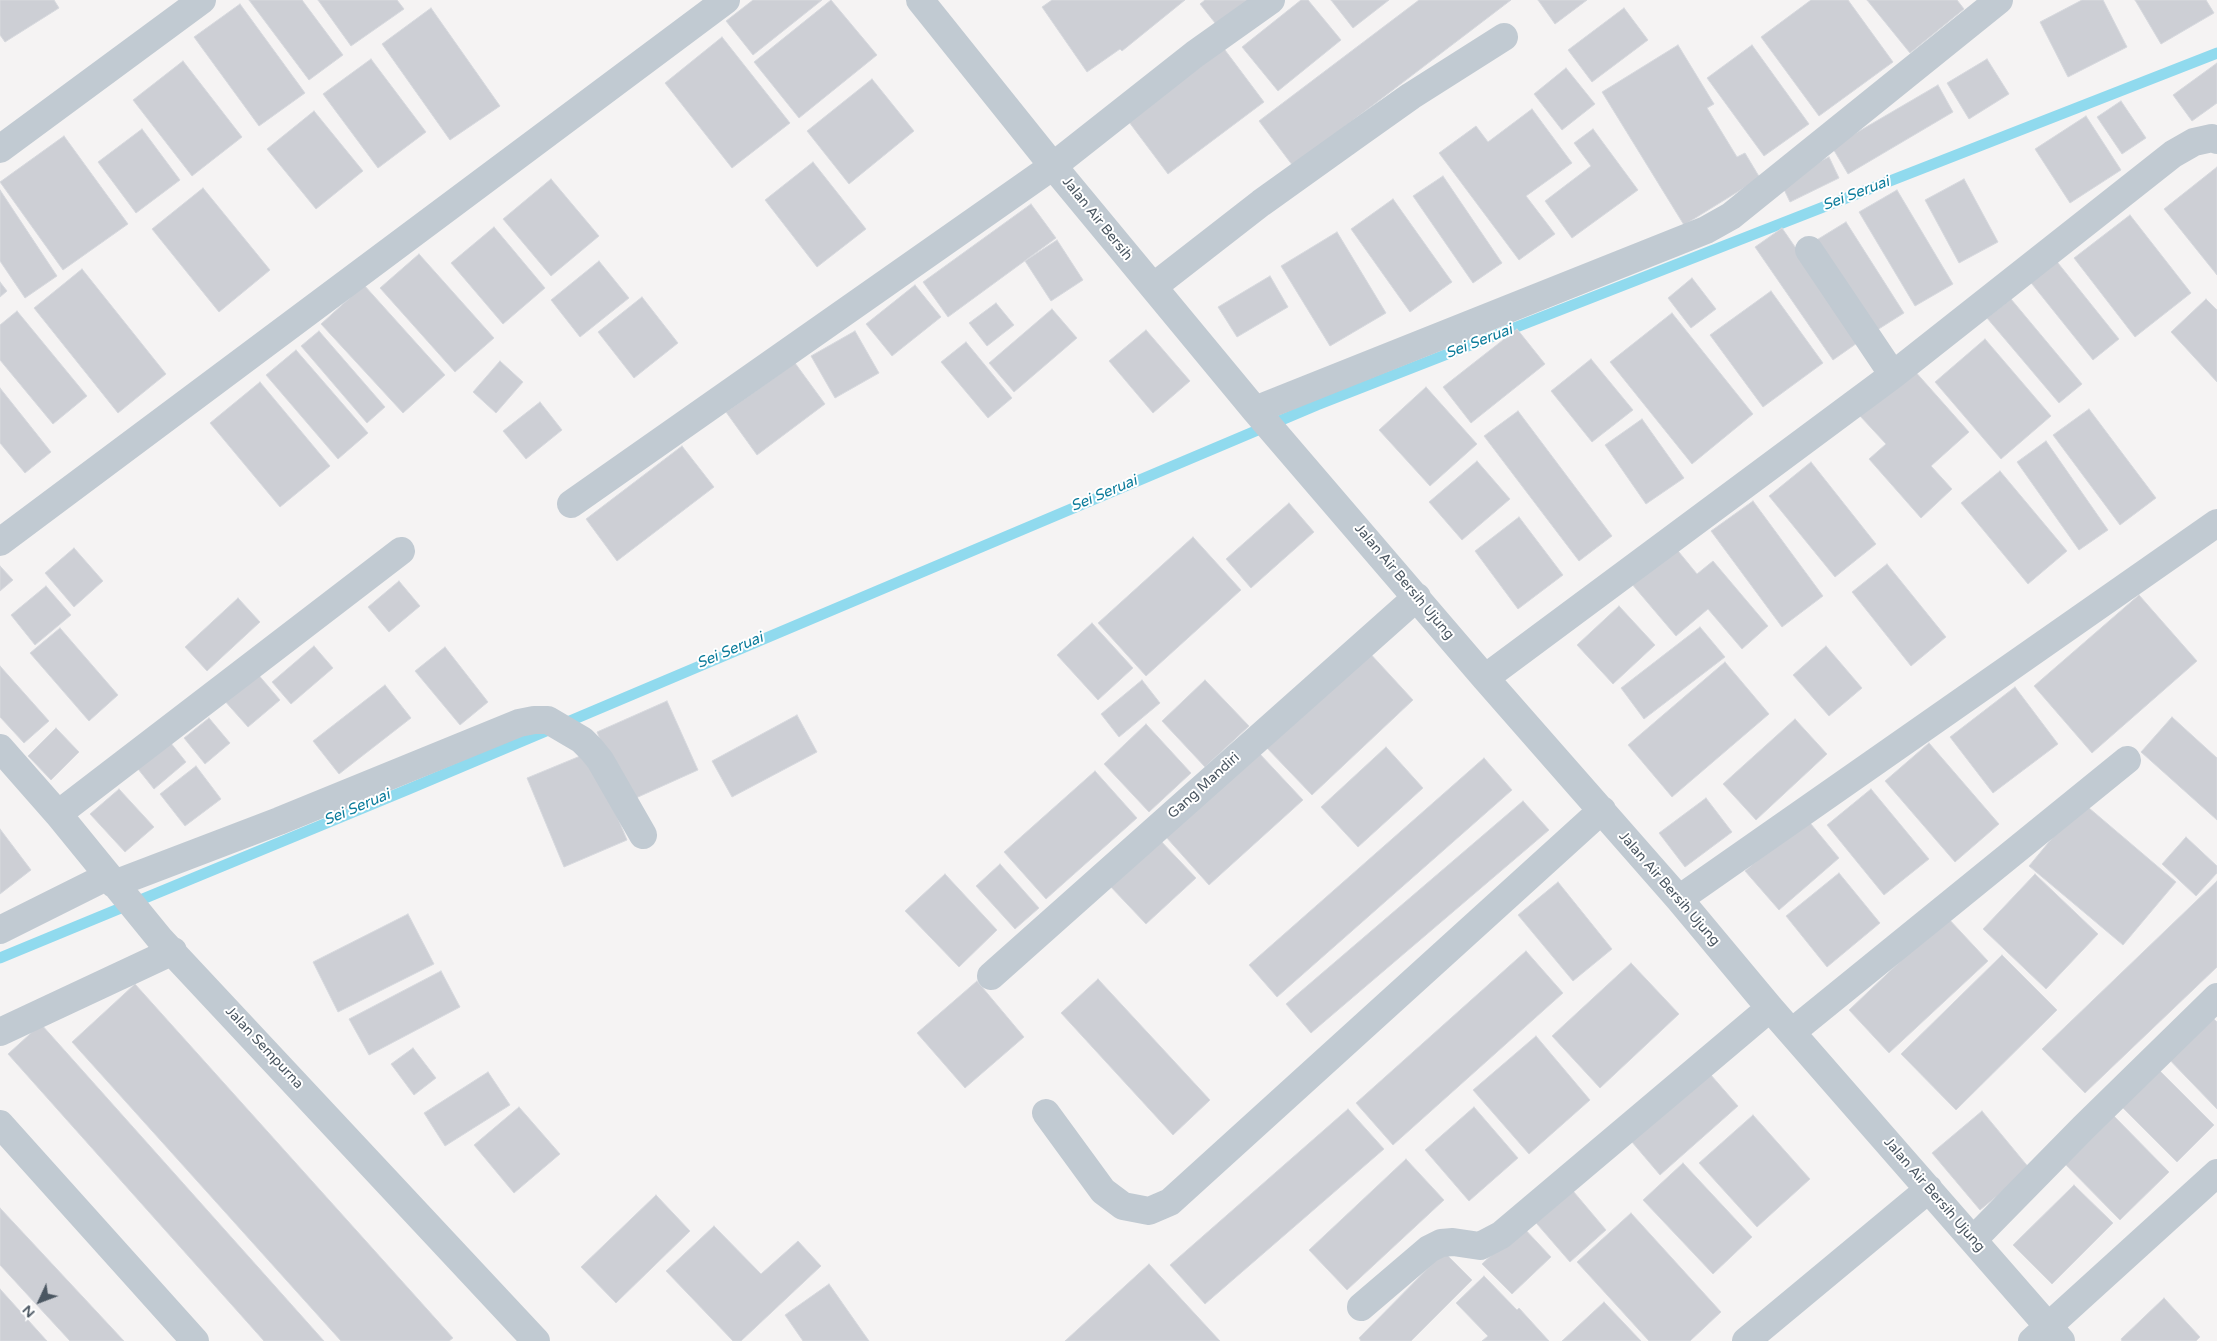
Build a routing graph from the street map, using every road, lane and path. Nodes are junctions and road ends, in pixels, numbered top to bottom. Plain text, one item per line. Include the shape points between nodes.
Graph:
1 (202, 0) edge
2 (726, 0) edge
3 (920, 0) edge
4 (1270, 0) edge
5 (2000, 0) edge
6 (1504, 37) dead end
7 (2217, 140) edge
8 (0, 149) edge
9 (1053, 166) junction
10 (1810, 250) dead end
11 (1153, 287) junction
12 (1894, 375) junction
13 (1258, 412) junction
14 (1278, 436) joint
15 (571, 504) dead end
16 (2217, 523) edge
17 (0, 542) edge
18 (401, 551) dead end
19 (1417, 597) junction
20 (1485, 678) junction
21 (0, 748) edge
22 (2127, 760) dead end
23 (1602, 810) junction
24 (58, 814) junction
25 (643, 835) dead end
26 (113, 883) junction
27 (1679, 899) junction
28 (0, 930) edge
29 (166, 945) junction
30 (991, 976) dead end
31 (2217, 997) edge
32 (1770, 1008) junction
33 (0, 1032) edge
34 (1792, 1032) junction
35 (1046, 1113) dead end
36 (0, 1124) edge
37 (2217, 1173) edge
38 (1929, 1189) junction
39 (1973, 1240) junction
40 (1361, 1307) dead end
41 (2047, 1336) edge
42 (195, 1341) edge
43 (536, 1341) edge
44 (1746, 1341) edge

1 - 8 street
2 - 17 street
3 - 9 street, Jalan Air Bersih
4 - 9 street via 1195,54
5 - 13 street via 1732,216 1706,230
6 - 11 street via 1340,146
7 - 12 street via 2194,142 2173,154
9 - 11 street, Jalan Air Bersih
9 - 15 street
10 - 12 street
11 - 13 street, Jalan Air Bersih
12 - 20 street
13 - 14 street, Jalan Air Bersih
14 - 19 street, Jalan Air Bersih Ujung
16 - 27 street
18 - 24 street
19 - 20 street, Jalan Air Bersih Ujung
19 - 30 street, Gang Mandiri
20 - 23 street, Jalan Air Bersih Ujung
21 - 24 street, Jalan Sempurna
22 - 34 street
23 - 27 street, Jalan Air Bersih Ujung
23 - 35 street via 1170,1202 1149,1212 1123,1206 1103,1191
24 - 26 street, Jalan Sempurna
25 - 26 street via 600,760 582,740 548,720 534,720 519,723 279,821
26 - 28 street via 72,894
26 - 29 street, Jalan Sempurna
27 - 32 street, Jalan Air Bersih Ujung
29 - 33 street
29 - 43 street, Jalan Sempurna
31 - 39 street
32 - 34 street, Jalan Air Bersih Ujung
32 - 40 street via 1501,1235 1480,1246 1441,1242
34 - 38 street, Jalan Air Bersih Ujung
36 - 42 street
37 - 41 street
38 - 39 street, Jalan Air Bersih Ujung
38 - 44 street
39 - 41 street, Jalan Air Bersih Ujung

